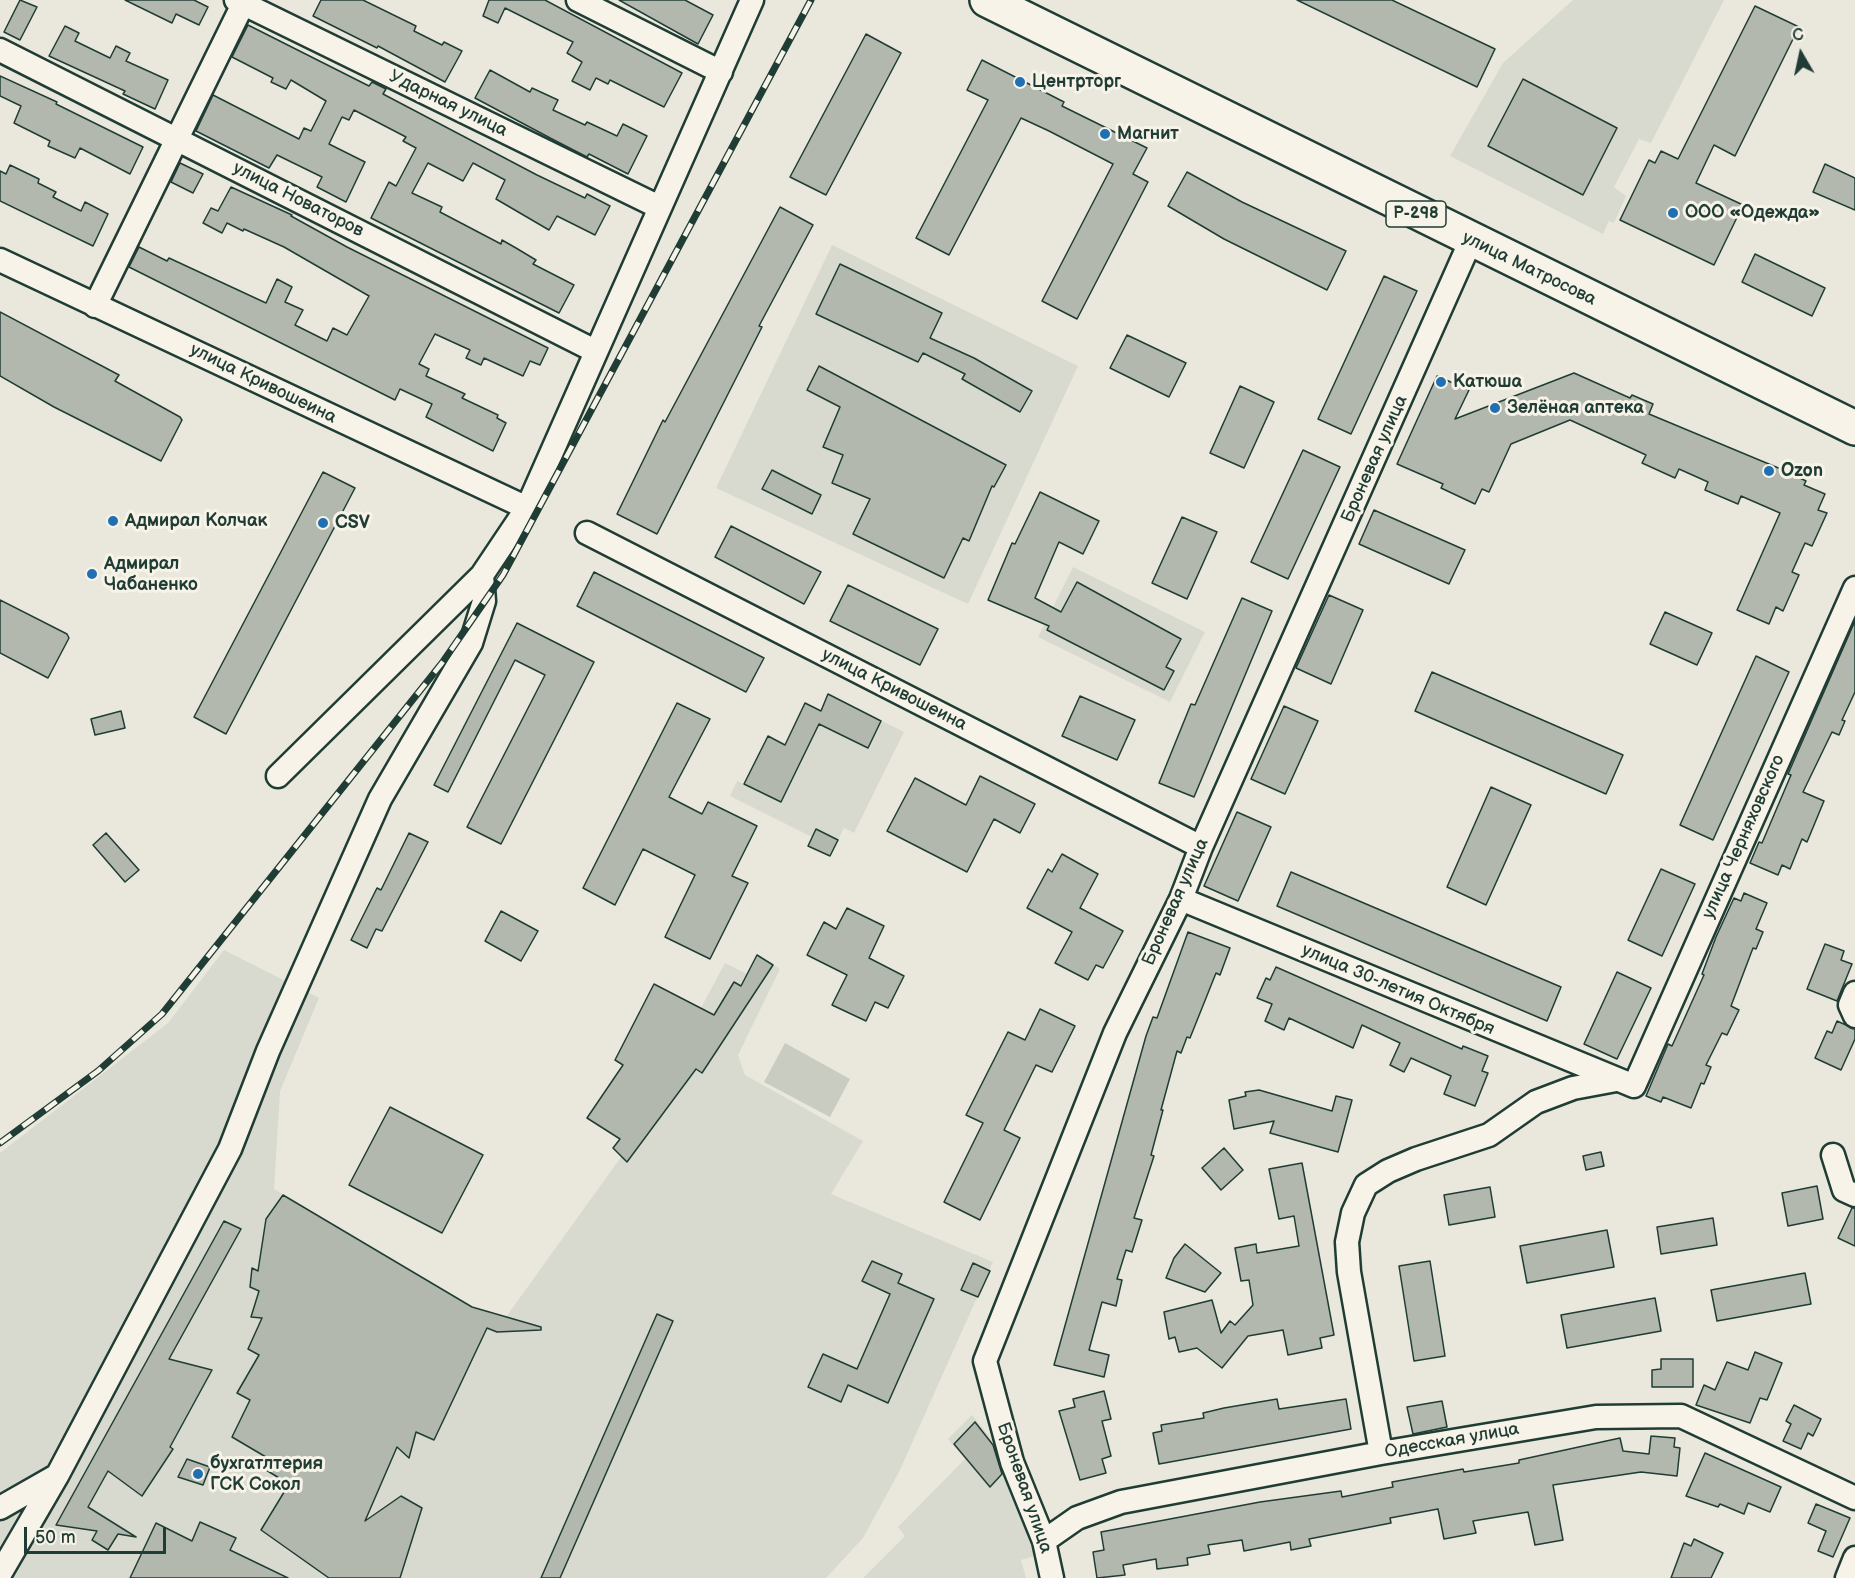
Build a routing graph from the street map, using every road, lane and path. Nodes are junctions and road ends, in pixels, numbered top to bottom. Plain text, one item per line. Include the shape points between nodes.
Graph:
1 (578, 0) edge
2 (752, 0) edge
3 (987, 0) edge
4 (241, 1) edge
5 (0, 50) edge
6 (721, 72) junction
7 (176, 138) junction
8 (659, 207) junction
9 (1471, 240) junction
10 (0, 260) edge
11 (95, 306) junction
12 (595, 351) junction
13 (1852, 429) edge
14 (527, 508) junction
15 (587, 533) dead end
16 (483, 575) junction
17 (1855, 588) edge
18 (278, 776) dead end
19 (1201, 847) junction
20 (1181, 899) junction
21 (1855, 993) edge
22 (1855, 1016) edge
23 (1625, 1083) junction
24 (1833, 1155) dead end
25 (1855, 1195) edge
26 (1381, 1454) junction
27 (57, 1476) junction
28 (1855, 1498) edge
29 (0, 1508) edge
30 (1044, 1541) junction
31 (1855, 1558) edge
32 (0, 1574) edge
33 (1052, 1578) edge
34 (1846, 1578) edge

1 - 6 street
2 - 6 street
3 - 9 highway, улица Матросова / Р-298
4 - 7 street
4 - 8 street, Ударная улица
5 - 7 street, улица Новаторов
6 - 8 street
7 - 11 street
7 - 12 street, улица Новаторов
8 - 12 street
9 - 13 highway, улица Матросова / Р-298
9 - 19 street, Броневая улица
10 - 11 street, улица Кривошеина
11 - 14 street, улица Кривошеина
12 - 14 street
14 - 16 street
15 - 19 street, улица Кривошеина
16 - 18 street
16 - 27 street via 484,601 471,643 380,799 268,1051 230,1149
17 - 23 street, улица Черняховского
19 - 20 street, Броневая улица
20 - 23 street, улица 30-летия Октября
20 - 30 street, Броневая улица via 1116,1033 985,1361 1012,1462
21 - 22 street via 1850,1005
23 - 26 street via 1573,1088 1536,1102 1489,1135 1416,1159 1366,1185 1353,1213 1347,1242
24 - 25 street via 1844,1190
26 - 28 street, Одесская улица via 1596,1417 1681,1416
26 - 30 street, Одесская улица via 1121,1502 1077,1518
27 - 29 street
27 - 32 street
30 - 33 street, Броневая улица
31 - 34 street

